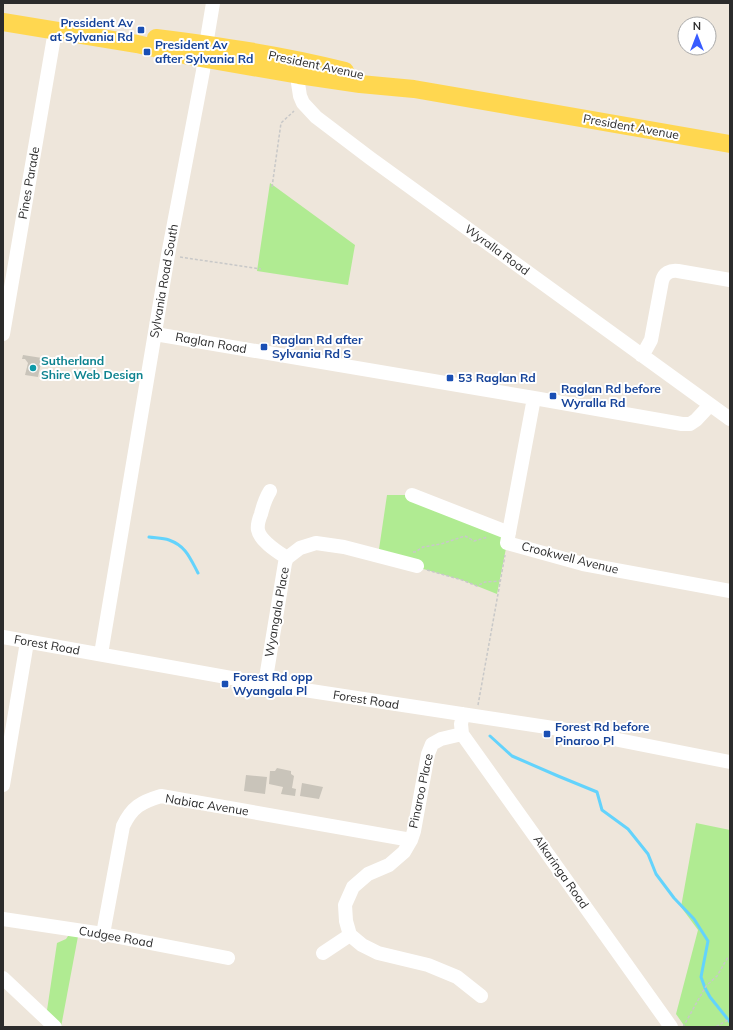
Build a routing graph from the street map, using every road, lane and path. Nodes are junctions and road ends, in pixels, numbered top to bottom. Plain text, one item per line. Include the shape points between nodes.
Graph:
1 (213, 3) edge
2 (3, 14) edge
3 (3, 22) edge
4 (55, 31) junction
5 (205, 52) junction
6 (300, 68) junction
7 (303, 103) junction
8 (730, 144) edge
9 (272, 187) dead end
10 (180, 257) dead end
11 (260, 269) dead end
12 (730, 280) edge
13 (3, 334) edge
14 (155, 334) junction
15 (641, 356) junction
16 (534, 398) junction
17 (710, 405) junction
18 (730, 419) edge
19 (270, 491) dead end
20 (412, 496) dead end
21 (508, 538) junction
22 (410, 553) dead end
23 (287, 558) junction
24 (417, 566) joint
25 (500, 581) junction
26 (730, 591) edge
27 (3, 637) edge
28 (27, 642) junction
29 (101, 654) junction
30 (264, 684) junction
31 (470, 715) junction
32 (462, 734) junction
33 (730, 762) edge
34 (3, 785) edge
35 (411, 840) junction
36 (3, 919) edge
37 (103, 934) junction
38 (350, 935) junction
39 (323, 953) dead end
40 (728, 957) dead end
41 (228, 958) dead end
42 (3, 978) edge
43 (481, 996) dead end
44 (730, 1020) edge
45 (55, 1027) edge
46 (671, 1027) edge
47 (683, 1027) edge
48 (717, 1027) edge

1 - 5 street, Sylvania Road South
2 - 5 main road, President Avenue
3 - 4 main road, President Avenue
4 - 5 main road, President Avenue
4 - 13 street, Pines Parade
5 - 6 main road, President Avenue
5 - 14 street, Sylvania Road South
6 - 7 street, Wyralla Road via 298,83
6 - 8 main road, President Avenue via 360,84 414,89
7 - 9 path via 281,123
7 - 15 street, Wyralla Road via 316,117 370,158
10 - 11 path
12 - 15 street via 678,271 671,271 665,275 651,340
14 - 16 street, Raglan Road
14 - 29 street, Sylvania Road South
15 - 17 street, Wyralla Road
16 - 17 street, Raglan Road via 682,424 690,424 696,420
16 - 21 street, Crookwell Avenue
17 - 18 street, Wyralla Road
19 - 23 street via 265,500 258,530 273,549
20 - 21 street
21 - 22 path via 474,541 465,536
21 - 25 path
21 - 26 street, Crookwell Avenue via 583,564
23 - 24 street, Wyangala Place via 300,548 316,543 344,547
23 - 30 street, Wyangala Place
24 - 25 path via 477,586 485,582
25 - 31 path
27 - 28 street, Forest Road
28 - 29 street, Forest Road
28 - 34 street
29 - 30 street, Forest Road
30 - 31 street, Forest Road
31 - 32 street via 461,724
31 - 33 street, Forest Road via 573,731
32 - 35 street, Pinaroo Place via 432,744
32 - 46 street, Alkaringa Road
35 - 37 street, Nabiac Avenue via 161,796 137,806 128,816
35 - 38 street, Pinaroo Place via 404,852 389,865 368,874 353,887 345,905
36 - 37 street, Cudgee Road
37 - 41 street, Cudgee Road
38 - 39 street
38 - 43 street via 378,953 428,965 456,977
40 - 47 path via 717,976 706,986
42 - 45 street
44 - 48 path

